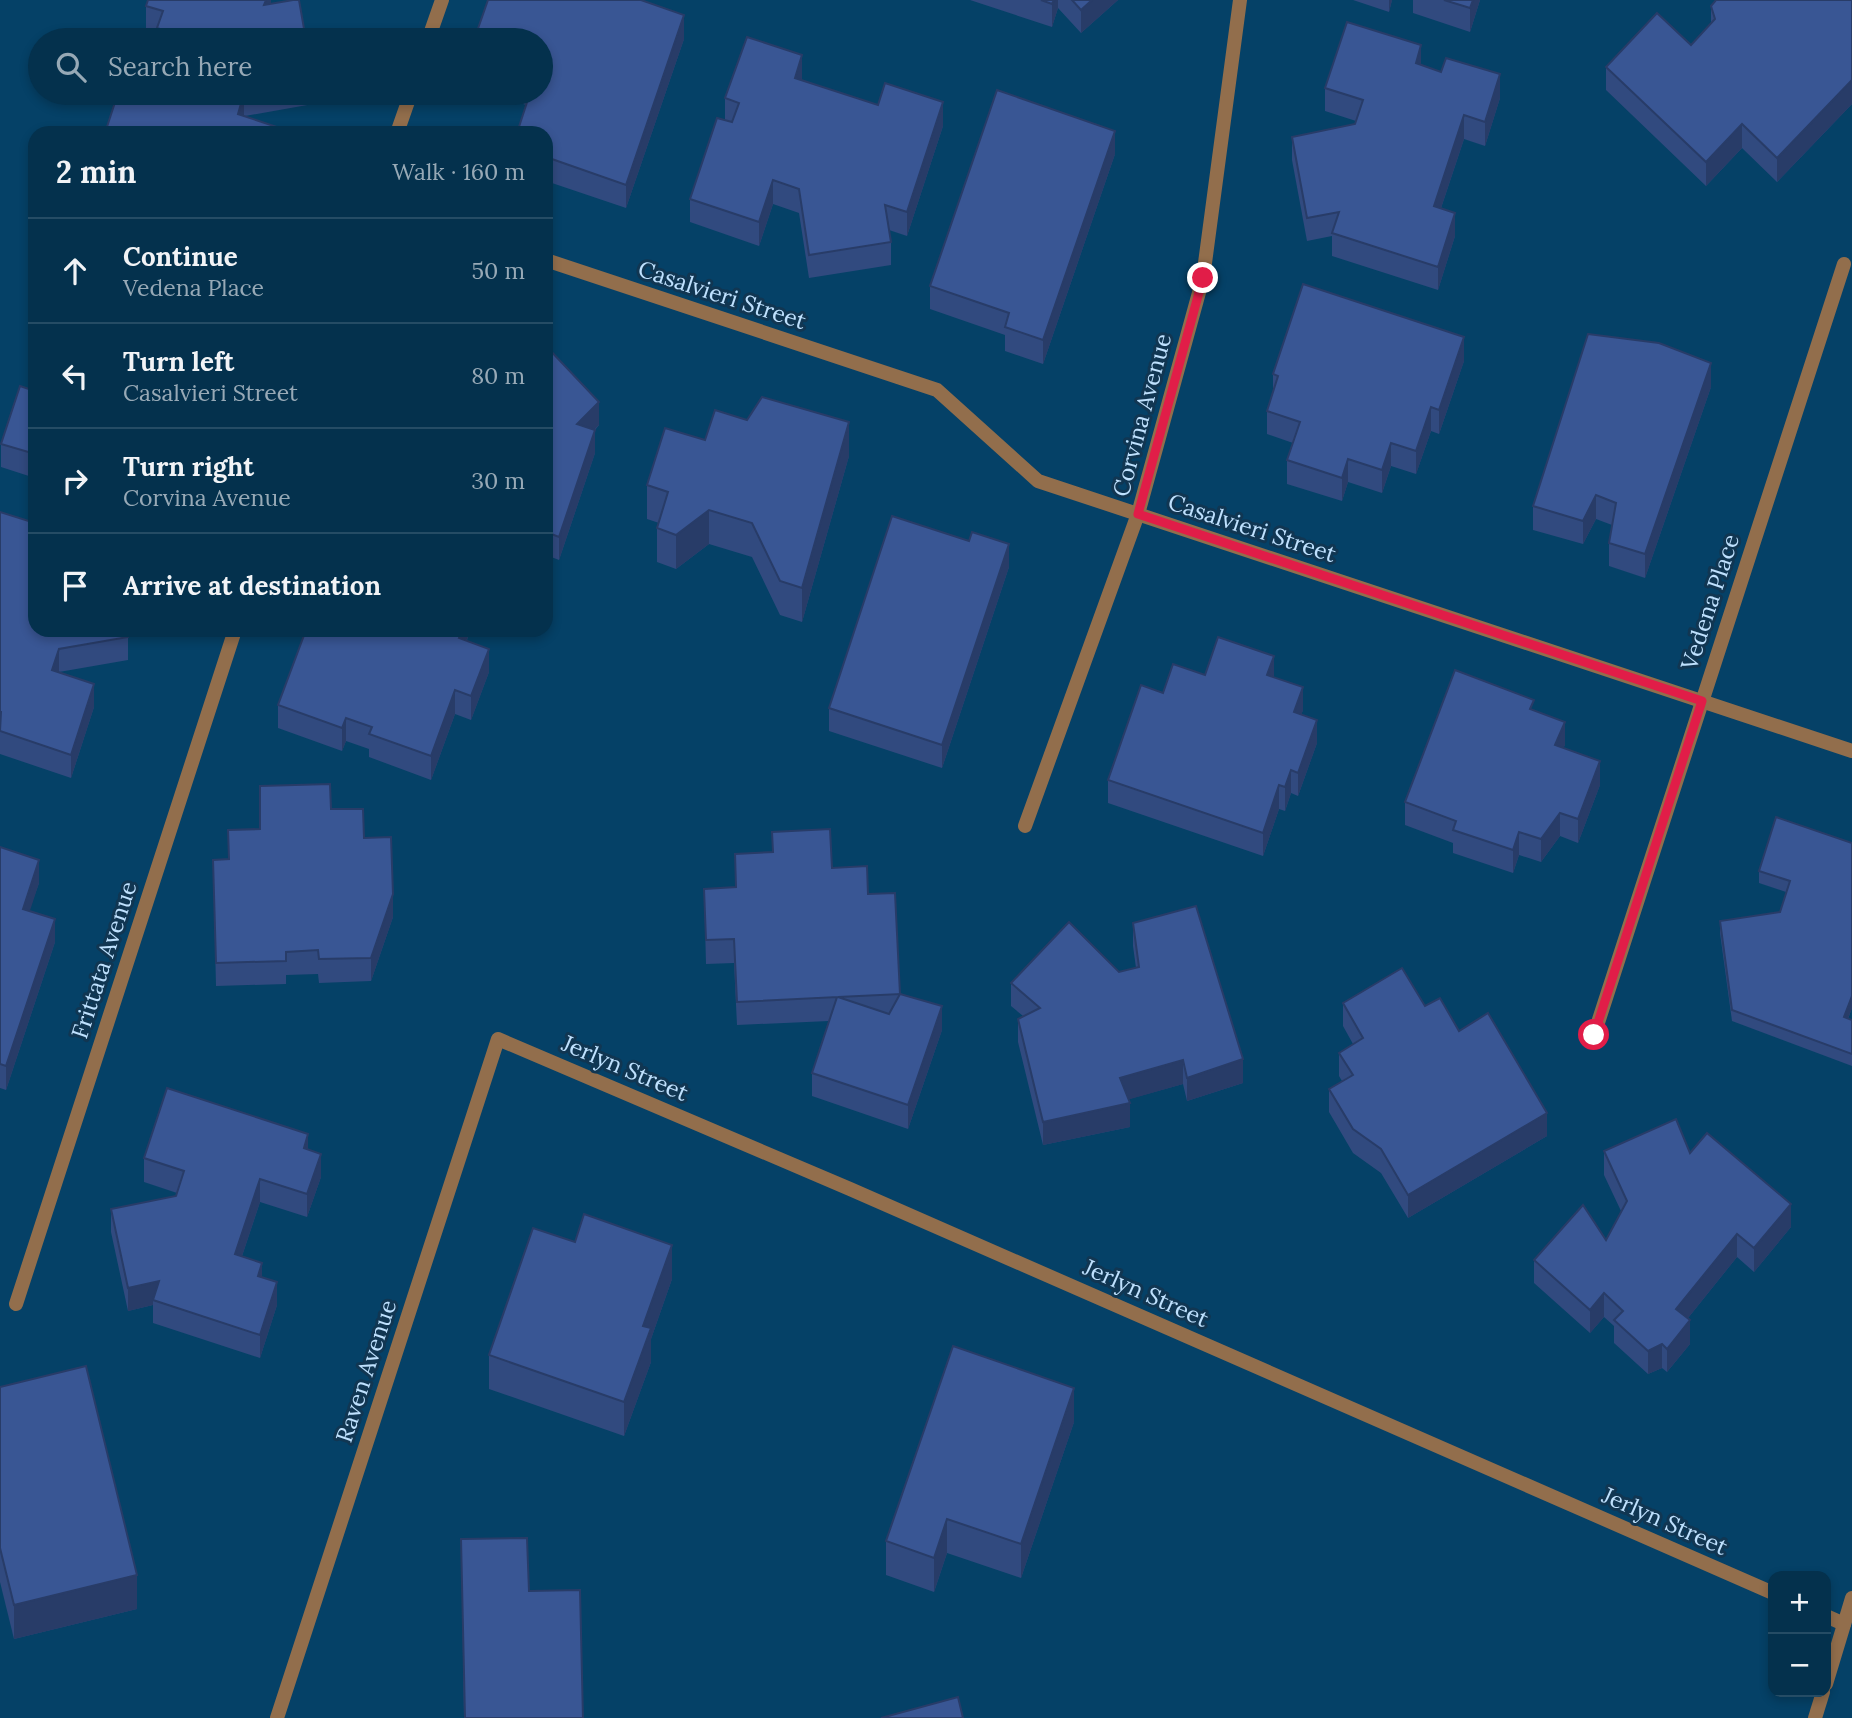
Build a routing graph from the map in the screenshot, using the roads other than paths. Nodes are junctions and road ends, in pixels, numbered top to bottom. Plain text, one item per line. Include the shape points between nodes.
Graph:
1 (442, 0) edge
2 (1240, 0) edge
3 (432, 28) edge
4 (407, 105) edge
5 (399, 126) edge
6 (553, 262) edge
7 (1844, 264) dead end
8 (1138, 514) junction
9 (233, 637) edge
10 (1702, 701) junction
11 (1852, 751) edge
12 (1025, 825) dead end
13 (1594, 1035) dead end
14 (498, 1039) joint
15 (16, 1304) dead end
16 (1768, 1591) edge
17 (1852, 1598) edge
18 (1831, 1618) edge
19 (1844, 1624) junction
20 (1831, 1667) edge
21 (1821, 1697) edge
22 (277, 1718) edge
23 (1815, 1718) edge

1 - 3 street
2 - 8 street, Corvina Avenue via 1203,278
4 - 5 street
6 - 8 street, Casalvieri Street via 937,390 1038,481
7 - 10 street, Vedena Place
8 - 10 street, Casalvieri Street
8 - 12 street, Corvina Avenue
9 - 15 street, Frittata Avenue
10 - 11 street, Casalvieri Street
10 - 13 street, Vedena Place
14 - 16 street, Jerlyn Street
14 - 22 street, Raven Avenue
17 - 19 street
18 - 19 street
19 - 20 street
21 - 23 street

